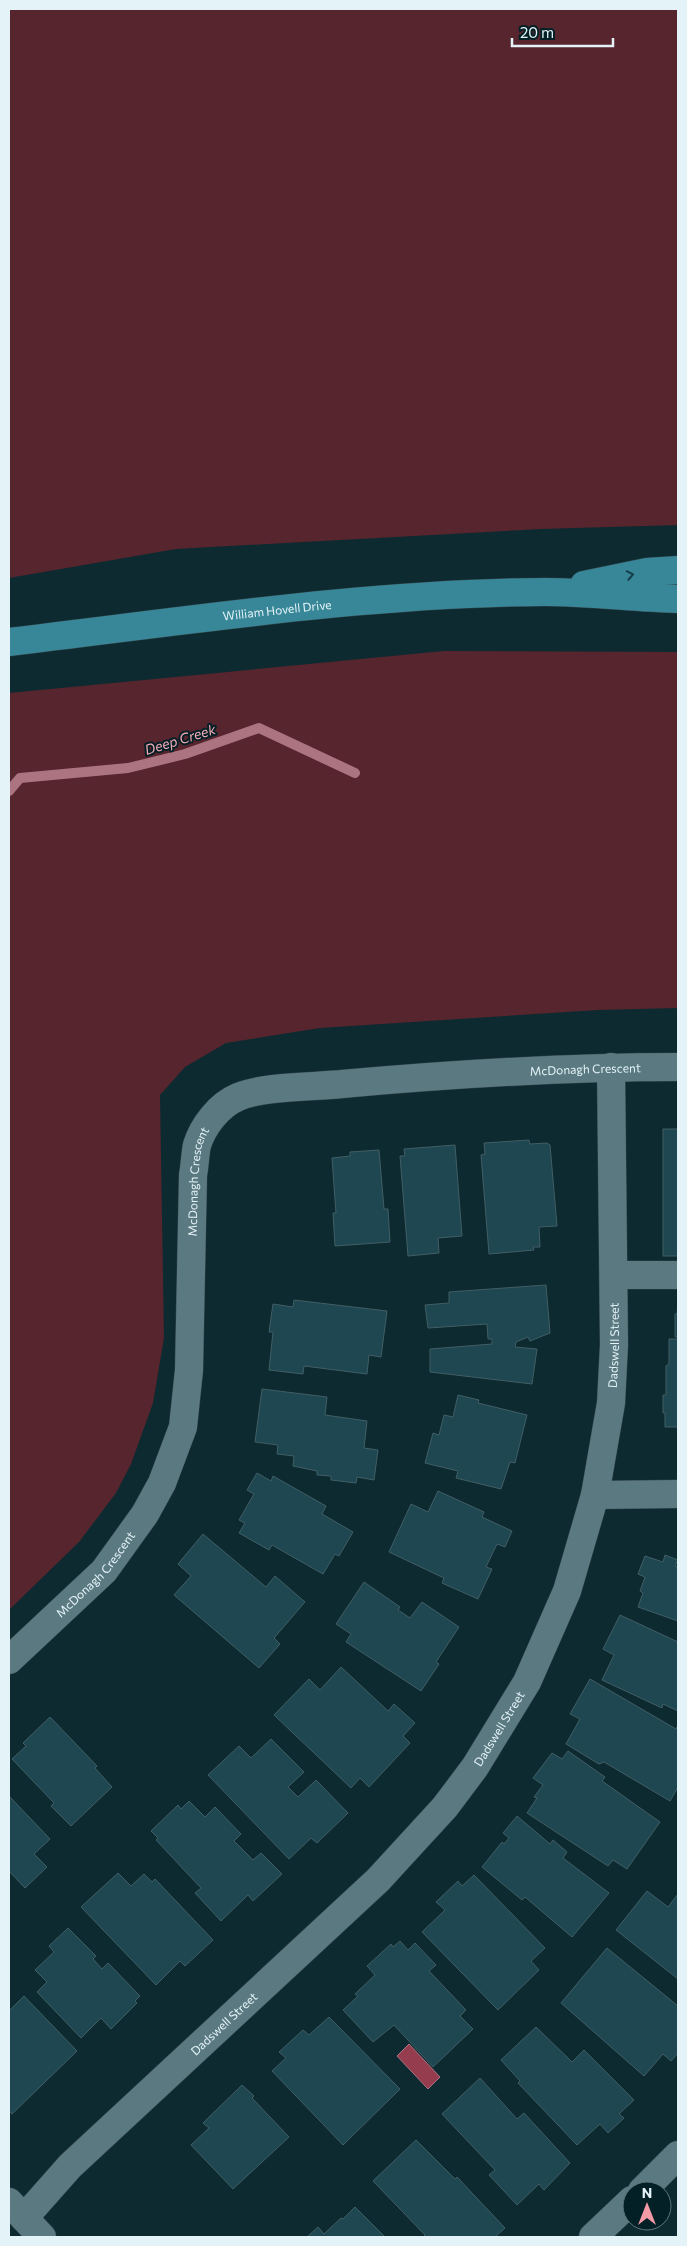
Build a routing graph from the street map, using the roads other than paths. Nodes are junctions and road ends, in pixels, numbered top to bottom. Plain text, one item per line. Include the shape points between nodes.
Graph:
1 (678, 570) edge
2 (548, 592) junction
3 (678, 599) edge
4 (9, 642) edge
5 (611, 1067) junction
6 (678, 1067) edge
7 (614, 1275) junction
8 (678, 1275) edge
9 (678, 1494) edge
10 (596, 1496) junction
11 (9, 1660) edge
12 (678, 2155) edge
13 (652, 2181) edge
14 (622, 2209) edge
15 (16, 2210) edge
16 (42, 2237) edge
17 (592, 2237) edge

2 -> 1 main road, William Hovell Drive via 647,572
2 - 3 main road, William Hovell Drive
2 - 4 main road, William Hovell Drive via 332,603
5 - 6 street, McDonagh Crescent
5 - 7 street, Dadswell Street
5 - 11 street, McDonagh Crescent via 262,1091 238,1097 221,1108 204,1130 197,1146 189,1370 183,1427 162,1482 145,1514 104,1570
7 - 8 street
7 - 10 street, Dadswell Street via 611,1403
9 - 10 street
10 - 15 street, Dadswell Street via 567,1591 527,1682 475,1767 445,1807 378,1880 70,2166
12 - 13 street
14 - 17 street
15 - 16 street

